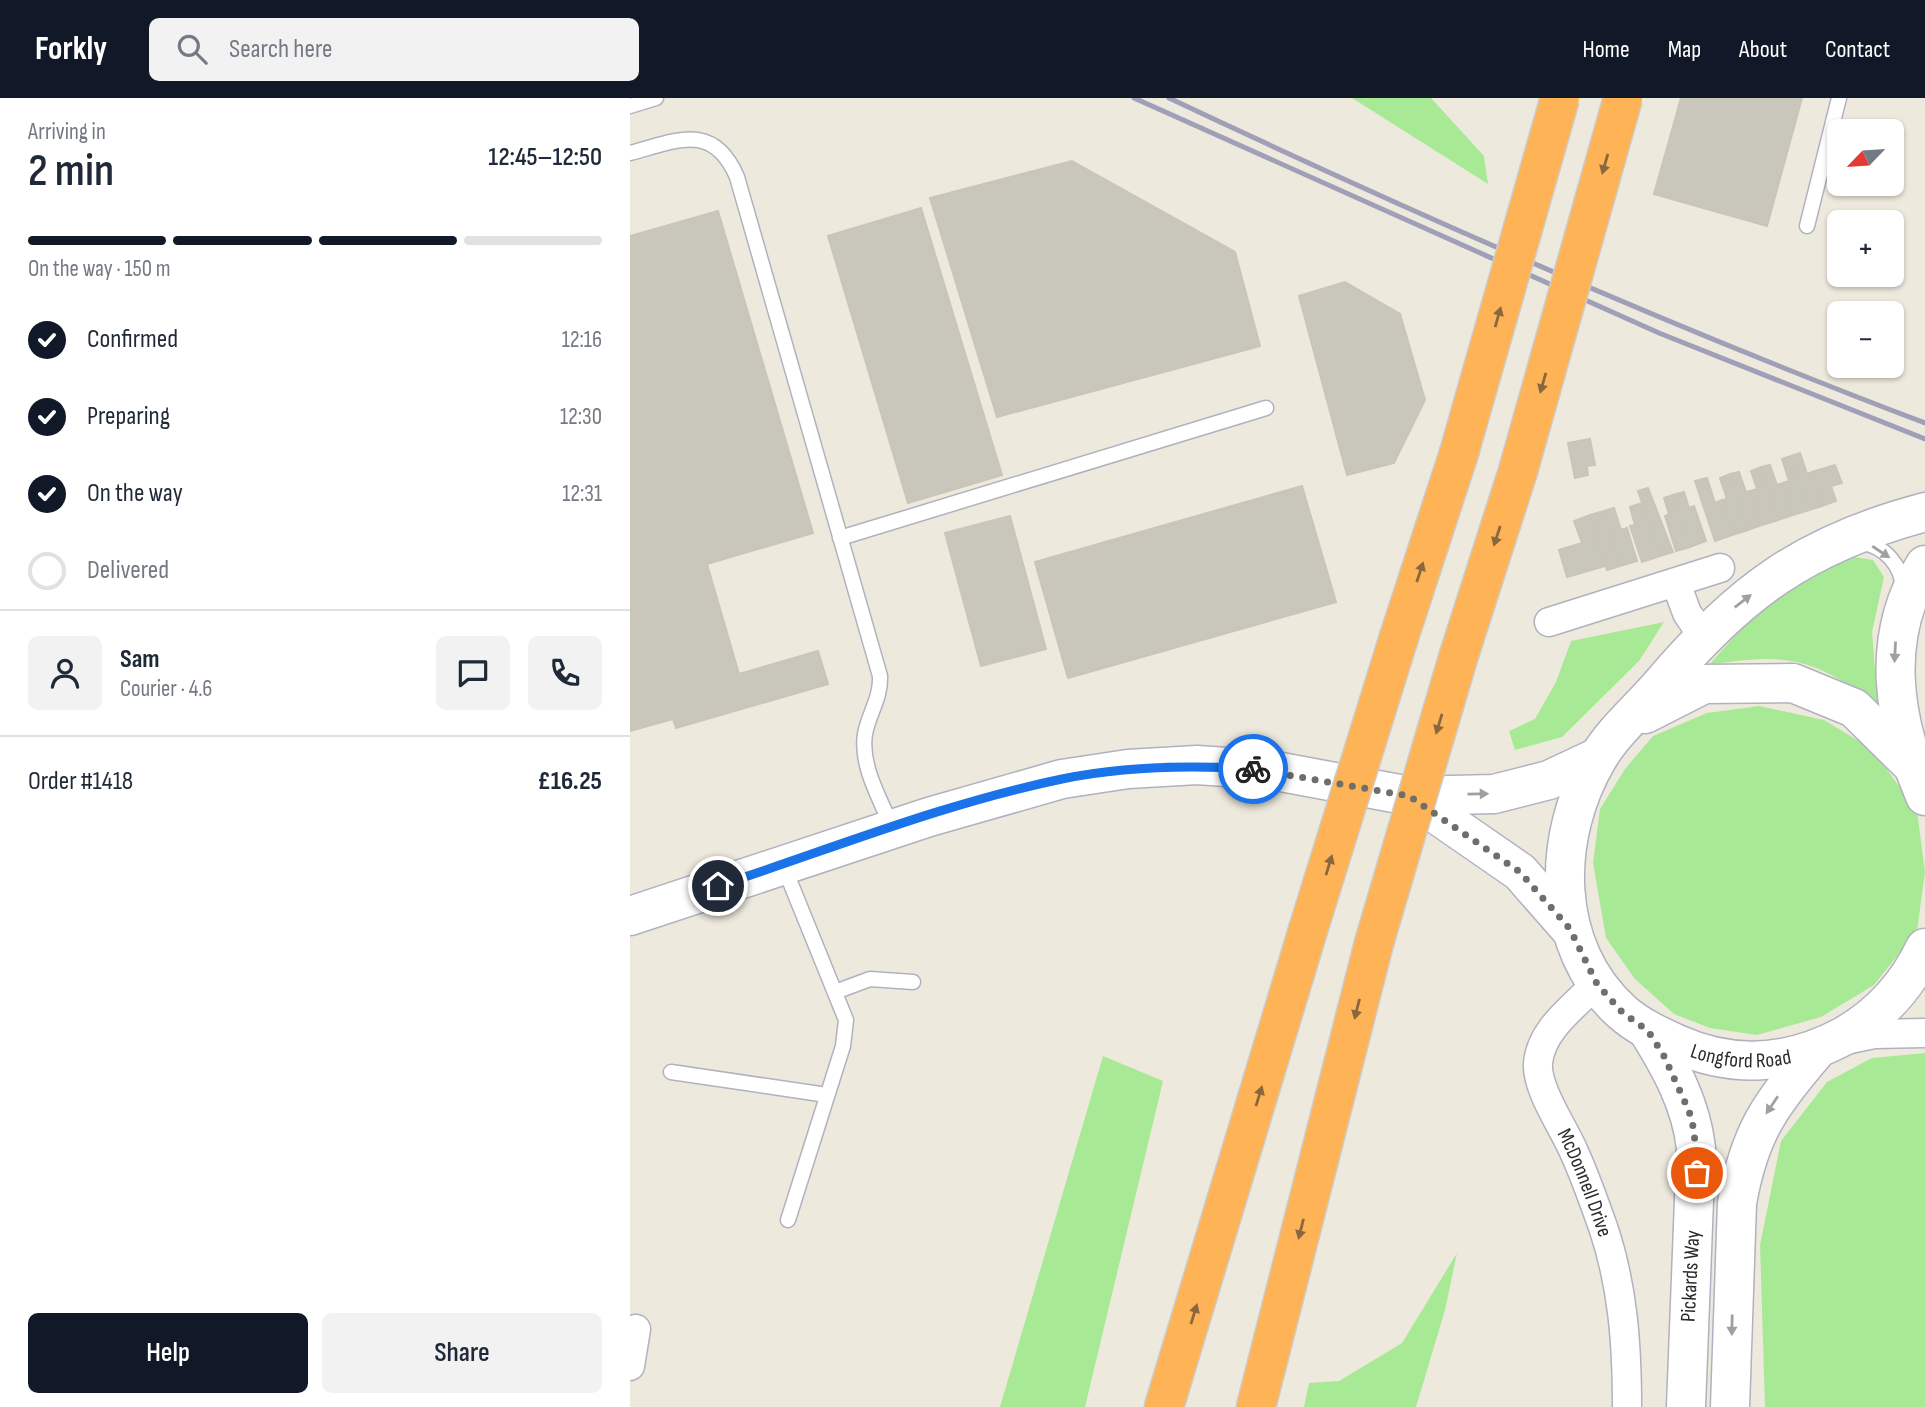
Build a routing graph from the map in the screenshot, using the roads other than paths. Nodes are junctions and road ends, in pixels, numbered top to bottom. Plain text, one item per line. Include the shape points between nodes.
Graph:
1 (656, 98) edge
2 (1560, 98) edge
3 (1623, 98) edge
4 (1839, 98) edge
5 (630, 106) edge
6 (630, 153) edge
7 (1807, 226) dead end
8 (1266, 408) dead end
9 (1925, 512) edge
10 (840, 538) junction
11 (1816, 552) junction
12 (1925, 565) edge
13 (1720, 568) dead end
14 (1676, 583) junction
15 (1903, 612) junction
16 (1549, 622) dead end
17 (1702, 635) junction
18 (1629, 722) junction
19 (1598, 757) junction
20 (1920, 780) edge
21 (1409, 796) junction
22 (893, 829) junction
23 (783, 864) junction
24 (630, 916) edge
25 (1570, 929) junction
26 (1925, 948) edge
27 (913, 982) dead end
28 (1597, 984) junction
29 (835, 992) junction
30 (1648, 1031) junction
31 (1925, 1033) edge
32 (1823, 1047) junction
33 (671, 1072) dead end
34 (827, 1095) junction
35 (788, 1220) dead end
36 (636, 1329) dead end
37 (630, 1366) edge
38 (1169, 1398) edge
39 (1256, 1407) edge
40 (1627, 1407) edge
41 (1686, 1407) edge
42 (1730, 1407) edge

1 - 5 lane
38 -> 2 highway, bridge via 1308,930 1459,453
3 -> 39 highway, bridge via 1518,471 1374,943
4 - 7 lane
6 - 10 lane via 696,138 715,145 732,164
8 - 10 lane
9 - 11 main road, Longford Road via 1875,526
10 - 22 lane via 880,676 864,747
11 -> 15 lane, Longford Road via 1850,544 1877,547 1889,556 1903,581
17 -> 11 main road, Longford Road via 1780,573
12 - 15 main road, Longford Road
13 - 14 street
14 - 16 street
14 - 17 street via 1687,613
15 -> 20 main road, Longford Road via 1895,641 1898,712
17 - 18 main road, Longford Road
18 - 19 main road, Longford Road
18 - 20 main road, Longford Road via 1704,684 1793,683 1854,708
21 -> 19 main road, Longford Road via 1494,794 1549,780
19 - 25 main road, Longford Road via 1573,816 1564,859
21 - 22 main road, Longford Road via 1270,770 1197,765 1062,779
21 - 25 main road, Longford Road via 1520,872
22 - 23 main road, Longford Road
23 - 24 main road, Longford Road
23 - 29 lane
25 - 28 main road, Longford Road
26 - 32 main road, Longford Road via 1913,974 1886,1006 1862,1026
27 - 29 lane via 870,979
28 - 30 main road, Longford Road via 1622,1012
28 - 40 street, McDonnell Drive via 1551,1029 1538,1066 1599,1217 1620,1292 1627,1341
29 - 34 lane via 846,1020
30 - 32 main road, Longford Road via 1714,1058 1747,1062
30 - 41 main road, Pickards Way via 1680,1087 1695,1139
31 - 32 street via 1874,1034
32 -> 42 main road, Pickards Way via 1765,1116 1742,1174 1737,1203
33 - 34 lane
34 - 35 lane
36 - 37 street

